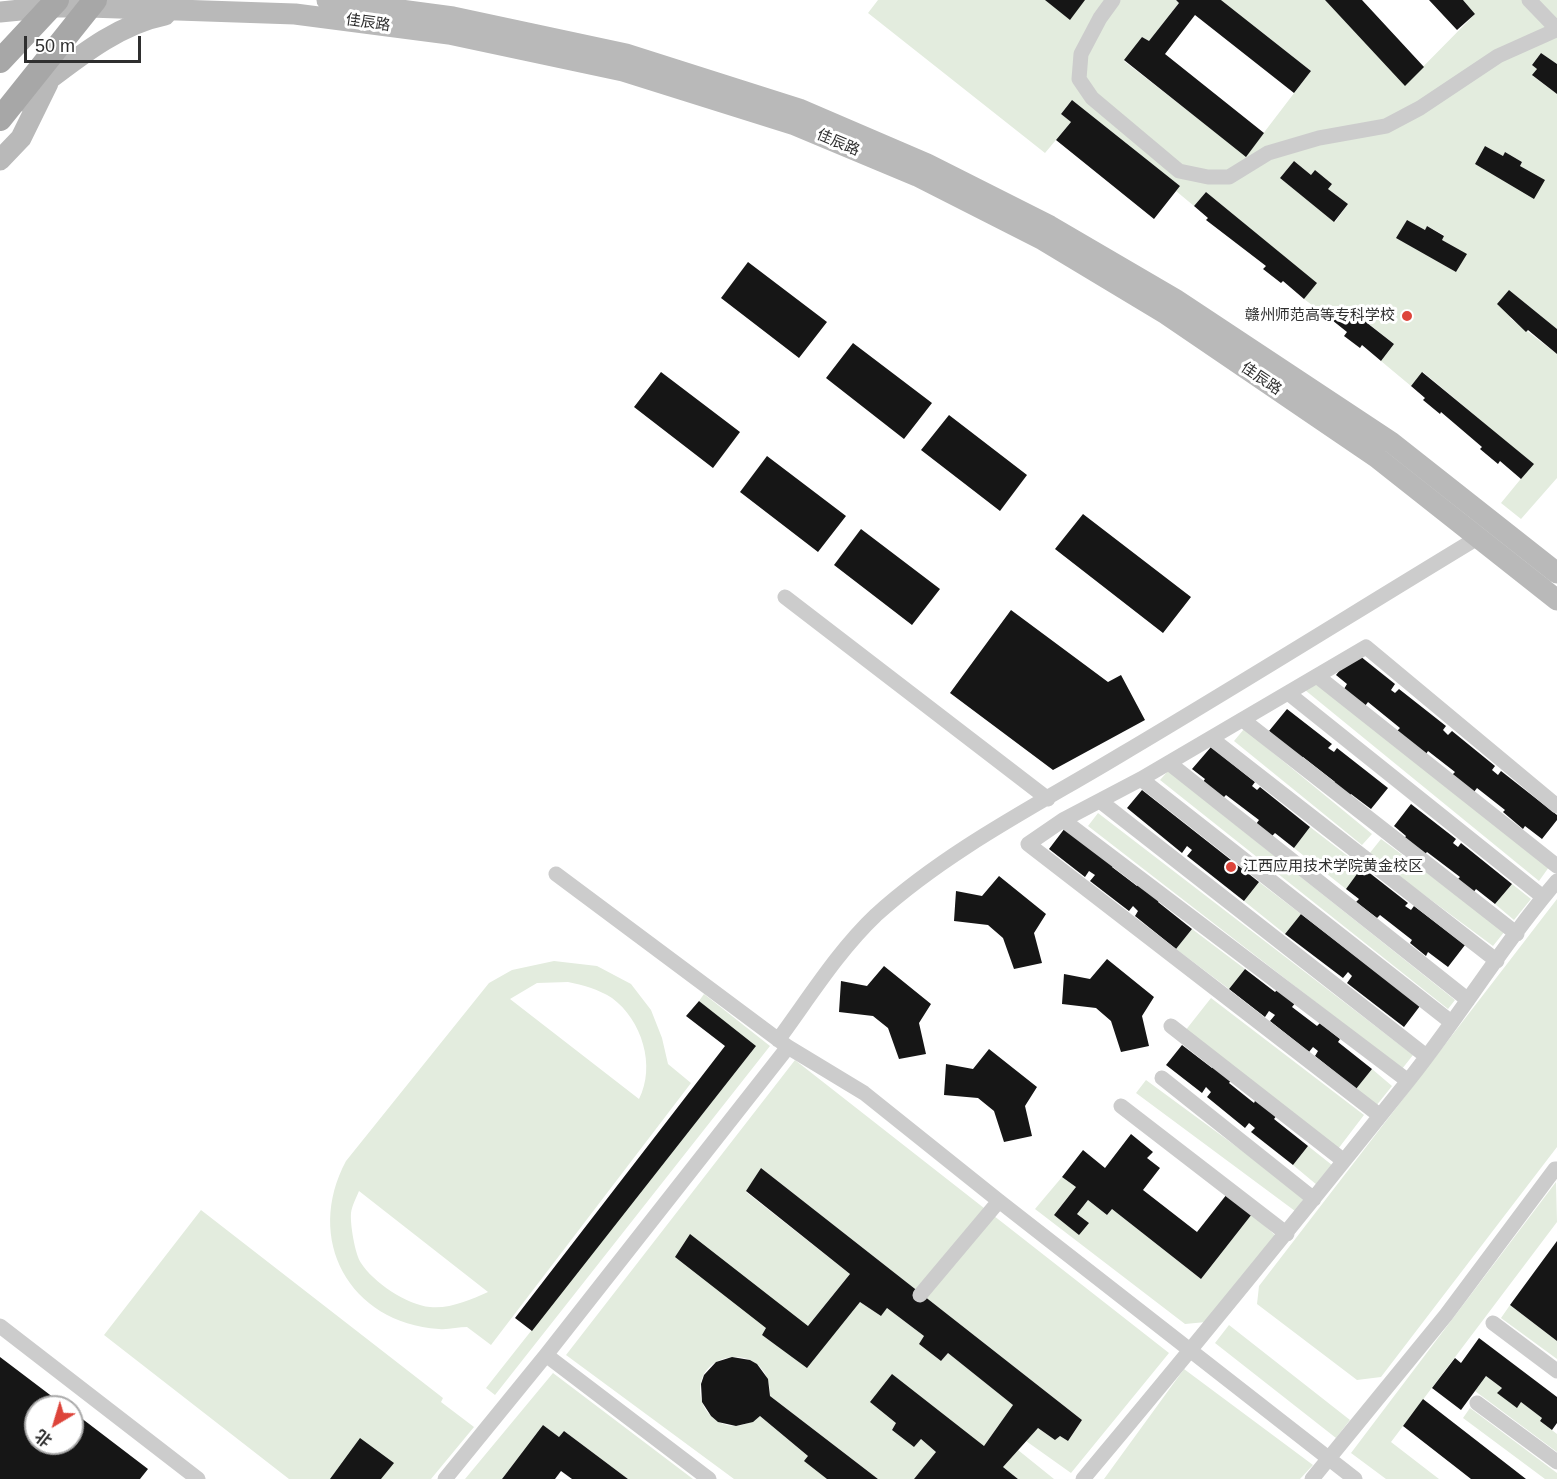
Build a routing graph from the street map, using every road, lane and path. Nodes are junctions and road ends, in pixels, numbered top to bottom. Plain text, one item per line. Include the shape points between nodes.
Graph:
1 (327, 0) edge
2 (1113, 0) edge
3 (1528, 0) edge
4 (92, 3) edge
5 (54, 4) edge
6 (188, 10) junction
7 (0, 12) edge
8 (1557, 30) edge
9 (0, 62) edge
10 (50, 80) junction
11 (4, 115) edge
12 (0, 160) edge
13 (1479, 537) junction
14 (1557, 573) edge
15 (785, 597) dead end
16 (1557, 600) edge
17 (1317, 676) junction
18 (1288, 693) junction
19 (1243, 720) junction
20 (1212, 739) junction
21 (1169, 763) junction
22 (1141, 779) junction
23 (1048, 799) junction
24 (1100, 801) junction
25 (1557, 806) edge
26 (1063, 820) junction
27 (1557, 866) edge
28 (556, 873) dead end
29 (1557, 881) edge
30 (1543, 897) junction
31 (1516, 934) junction
32 (1497, 961) junction
33 (1468, 1000) junction
34 (1451, 1022) junction
35 (1171, 1026) dead end
36 (783, 1043) junction
37 (1426, 1056) junction
38 (1162, 1078) dead end
39 (1408, 1081) junction
40 (1121, 1106) dead end
41 (1379, 1115) junction
42 (1344, 1161) junction
43 (1557, 1169) edge
44 (1314, 1199) junction
45 (999, 1201) junction
46 (1287, 1234) junction
47 (920, 1295) dead end
48 (1492, 1323) dead end
49 (0, 1326) edge
50 (1189, 1350) junction
51 (546, 1355) junction
52 (1557, 1371) edge
53 (1477, 1403) dead end
54 (1329, 1460) junction
55 (1557, 1462) edge
56 (198, 1479) edge
57 (445, 1479) edge
58 (709, 1479) edge
59 (1083, 1479) edge
60 (1312, 1479) edge
61 (1355, 1479) edge

1 - 14 main road, 佳辰路 via 453,17 626,54 799,109 927,164 1050,226 1174,299 1391,442
2 - 8 street via 1081,54 1079,79 1092,98 1179,171 1208,177 1229,177 1268,153 1319,138 1386,126 1498,56
3 - 8 street
4 - 5 main road, 佳辰路
4 - 6 main road, 佳辰路
4 - 11 main road
5 - 7 main road, 佳辰路
5 - 9 main road
6 - 10 main road via 149,18 119,32
6 - 13 main road, 佳辰路 via 295,14 449,34 623,71 795,125 938,187 1043,240 1157,308 1376,457
10 - 11 main road
10 - 12 main road via 21,138
13 - 16 main road, 佳辰路
13 - 23 street
15 - 23 street
17 - 18 street
17 - 25 street via 1366,647
17 - 27 street
18 - 19 street
18 - 30 street
19 - 20 street
19 - 31 street
20 - 21 street
20 - 32 street
21 - 22 street
21 - 33 street
22 - 24 street
22 - 34 street
23 - 36 street via 957,853 875,917 838,958
24 - 26 street
24 - 37 street
26 - 39 street
26 - 41 street via 1028,844
28 - 36 street
29 - 30 street
30 - 31 street
31 - 32 street
32 - 33 street
33 - 34 street
34 - 37 street
35 - 42 street
36 - 45 street via 864,1093
36 - 51 street
37 - 39 street
38 - 44 street
39 - 41 street
40 - 46 street
41 - 42 street
42 - 44 street
43 - 54 street
44 - 46 street
45 - 47 street
45 - 50 street
46 - 50 street
48 - 52 street
49 - 56 street
50 - 54 street
50 - 59 street
51 - 57 street
51 - 58 street
53 - 55 street
54 - 60 street
54 - 61 street

